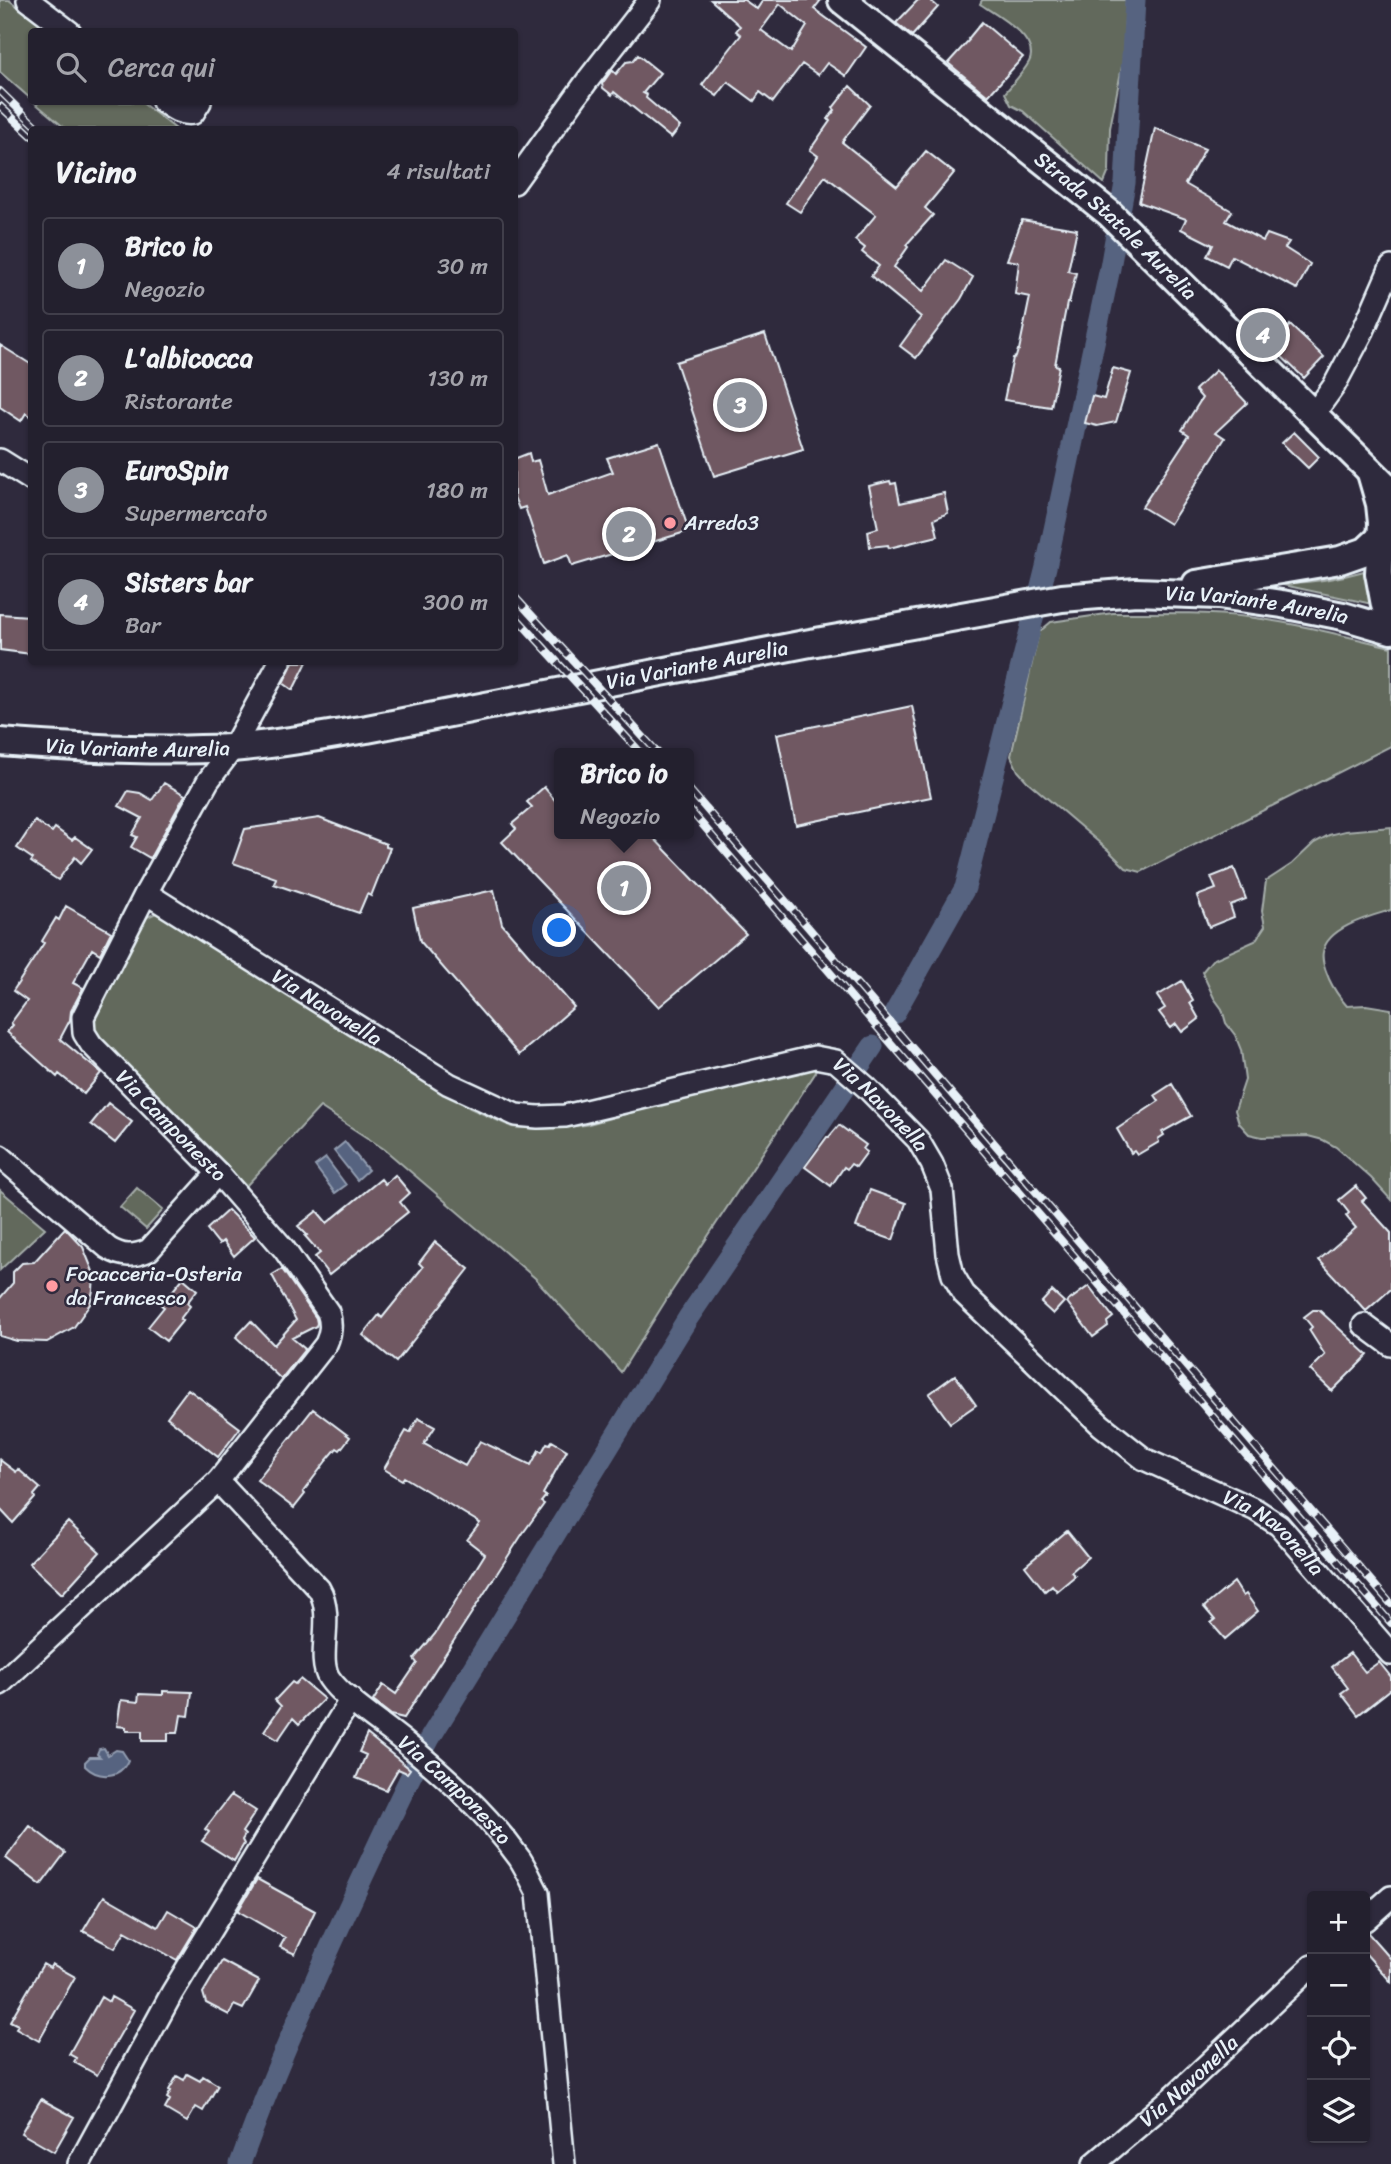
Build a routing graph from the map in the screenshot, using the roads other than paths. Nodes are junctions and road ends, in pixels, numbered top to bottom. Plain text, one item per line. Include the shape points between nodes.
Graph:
1 (29, 0) edge
2 (650, 0) edge
3 (842, 0) edge
4 (65, 28) edge
5 (167, 105) edge
6 (198, 105) edge
7 (518, 177) edge
8 (1391, 267) edge
9 (1313, 415) junction
10 (0, 460) edge
11 (1371, 472) junction
12 (28, 478) edge
13 (1391, 491) edge
14 (1381, 537) junction
15 (1138, 592) junction
16 (1391, 621) edge
17 (1391, 630) edge
18 (278, 665) edge
19 (0, 742) edge
20 (233, 748) junction
21 (146, 893) junction
22 (0, 1156) edge
23 (218, 1174) junction
24 (1364, 1325) dead end
25 (1391, 1345) edge
26 (218, 1481) junction
27 (1391, 1654) edge
28 (0, 1684) edge
29 (351, 1699) junction
30 (1391, 1897) edge
31 (1370, 1916) edge
32 (1307, 1971) edge
33 (79, 2164) edge
34 (564, 2164) edge
35 (1094, 2164) edge

1 - 4 street
2 - 7 street
3 - 9 main road, Strada Statale Aurelia via 1117,220
5 - 6 street via 185,114 193,113
8 - 9 street via 1335,386
9 - 11 main road, Strada Statale Aurelia
10 - 12 street
11 - 13 main road, Strada Statale Aurelia
11 - 14 main road via 1380,503
14 - 15 main road via 1366,551 1340,560
14 - 16 main road via 1379,573
15 - 17 main road, Via Variante Aurelia via 1218,595 1282,604
15 - 20 main road, Via Variante Aurelia via 1013,606 368,729
18 - 20 street, Via Camponesto
19 - 20 main road, Via Variante Aurelia via 96,750
20 - 21 street, Via Camponesto via 208,782
21 - 23 street, Via Camponesto via 83,1017 84,1033
21 - 27 street, Via Navonella via 449,1084 516,1115 565,1116 815,1057 836,1062 919,1140 942,1189 948,1254 964,1294 1101,1425 1144,1459 1279,1525
22 - 23 street via 108,1248 128,1256 149,1250
23 - 26 street, Via Camponesto via 284,1249 331,1320 326,1344
24 - 25 street
26 - 28 street, Via Camponesto
26 - 29 street, Via Camponesto via 324,1598 327,1675
29 - 33 street via 172,1993
29 - 34 street, Via Camponesto via 483,1812 521,1861 538,1893
30 - 31 street
32 - 35 street, Via Navonella

